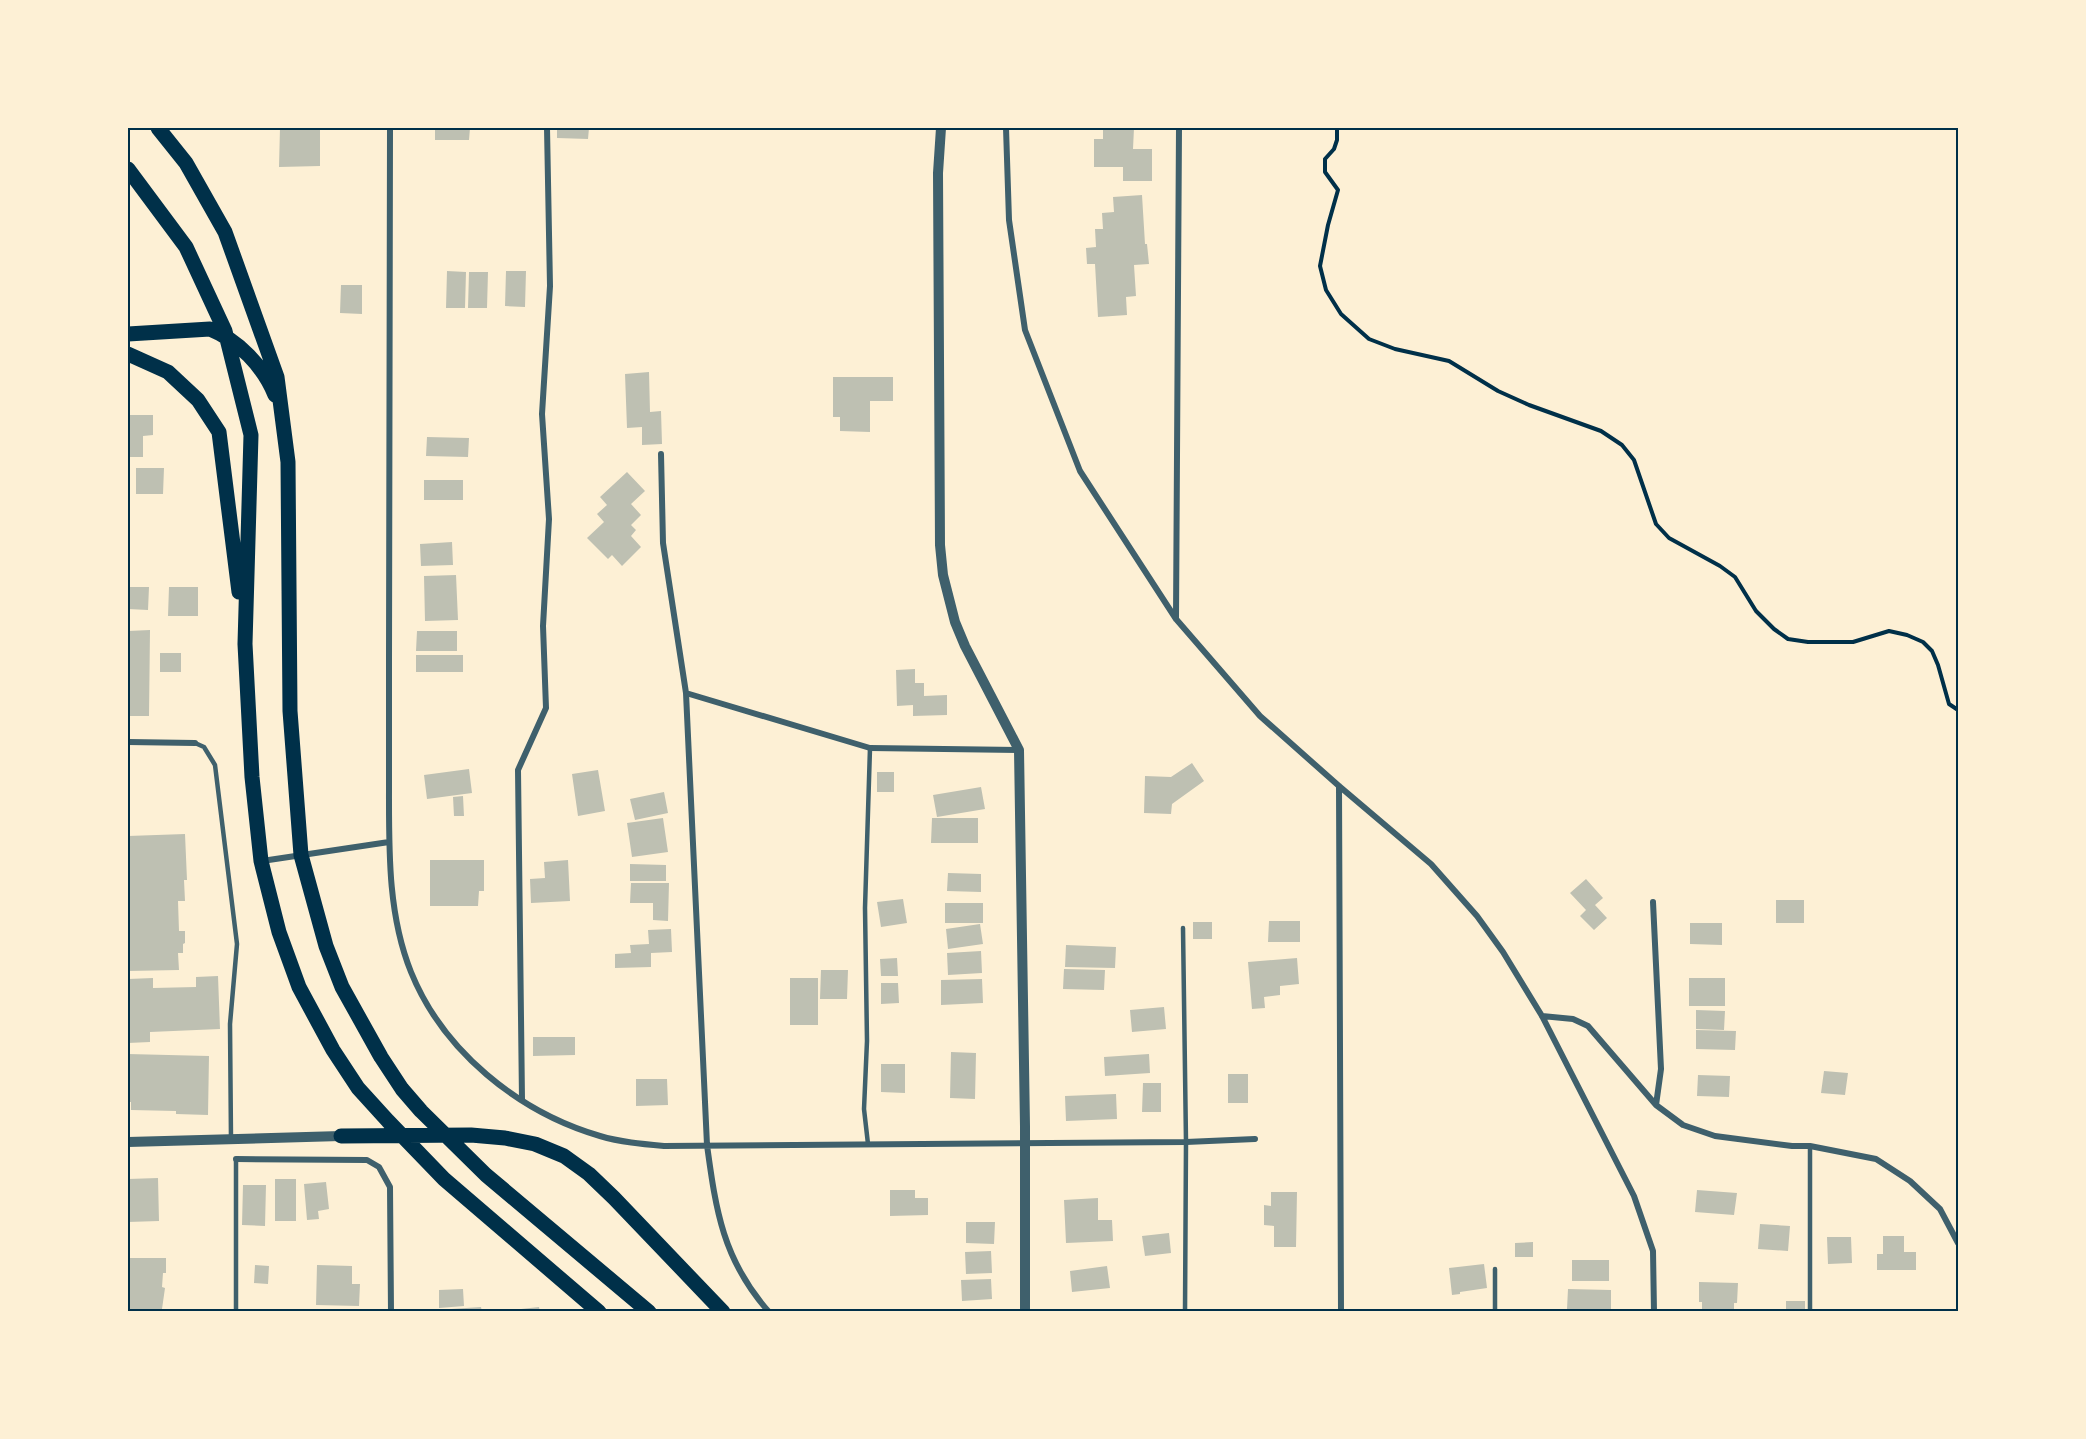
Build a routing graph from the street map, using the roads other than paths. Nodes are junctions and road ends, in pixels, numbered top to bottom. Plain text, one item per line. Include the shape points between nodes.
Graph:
1 (158, 128) edge
2 (390, 128) edge
3 (546, 128) edge
4 (941, 128) edge
5 (1006, 128) edge
6 (1179, 128) edge
7 (128, 169) edge
8 (128, 333) edge
9 (227, 337) junction
10 (128, 354) edge
11 (284, 420) junction
12 (661, 454) dead end
13 (1176, 619) junction
14 (245, 644) junction
15 (686, 693) junction
16 (128, 742) edge
17 (195, 742) joint
18 (870, 748) junction
19 (1019, 750) junction
20 (1339, 786) junction
21 (389, 842) junction
22 (301, 855) junction
23 (261, 861) junction
24 (1653, 902) dead end
25 (1183, 928) dead end
26 (1542, 1016) junction
27 (522, 1100) junction
28 (1656, 1105) junction
29 (341, 1136) joint
30 (1255, 1139) dead end
31 (231, 1140) junction
32 (128, 1142) edge
33 (1186, 1142) junction
34 (1025, 1143) junction
35 (868, 1144) junction
36 (707, 1145) junction
37 (1810, 1146) junction
38 (236, 1159) joint
39 (1959, 1243) edge
40 (1495, 1269) dead end
41 (236, 1311) edge
42 (391, 1311) edge
43 (599, 1311) edge
44 (649, 1311) edge
45 (723, 1311) edge
46 (769, 1311) edge
47 (1025, 1311) edge
48 (1185, 1311) edge
49 (1341, 1311) edge
50 (1495, 1311) edge
51 (1654, 1311) edge
52 (1810, 1311) edge

1 - 11 highway via 186,163 225,231 277,377
2 - 21 street
3 - 27 street via 550,286 542,414 549,519 543,626 546,708 518,770
4 - 19 street via 938,254 943,575 965,646
5 - 13 street via 1009,220 1025,330 1080,471
6 - 13 street
7 - 9 highway via 186,247
8 - 9 highway via 210,328
9 - 11 highway via 243,349 270,383
9 - 14 highway via 251,435
10 - 14 highway via 168,372 198,400 219,432
11 - 22 highway via 288,462 290,711
12 - 15 street via 663,543
13 - 20 street via 1260,716
14 - 23 highway
15 - 18 street
15 - 36 street
16 - 17 street
17 - 31 lane via 204,747 215,765 237,944 230,1024
18 - 19 street
18 - 35 lane via 865,908 864,1109
19 - 34 street
20 - 26 street via 1431,864 1469,907 1503,952
20 - 49 street
21 - 22 street
21 - 27 street via 400,935 425,1000 475,1065
22 - 23 street
22 - 44 highway via 316,915 342,987 402,1089 501,1188
23 - 43 highway via 279,932 299,987 358,1088 458,1191
24 - 28 street via 1661,1069
25 - 33 lane
26 - 28 street via 1573,1019 1588,1026
26 - 51 street via 1634,1196 1653,1251
27 - 36 street via 600,1136 664,1146
28 - 37 street via 1683,1125 1715,1136
29 - 31 street
29 - 45 highway via 505,1138 535,1144 564,1156 614,1198
30 - 33 street
31 - 32 street
33 - 34 street
33 - 48 lane
34 - 35 street
34 - 47 street
35 - 36 street
36 - 46 street via 722,1233 738,1271
37 - 39 street via 1876,1159 1910,1181 1940,1209
37 - 52 lane
38 - 41 lane
38 - 42 street via 367,1160 379,1167 390,1187
40 - 50 lane

